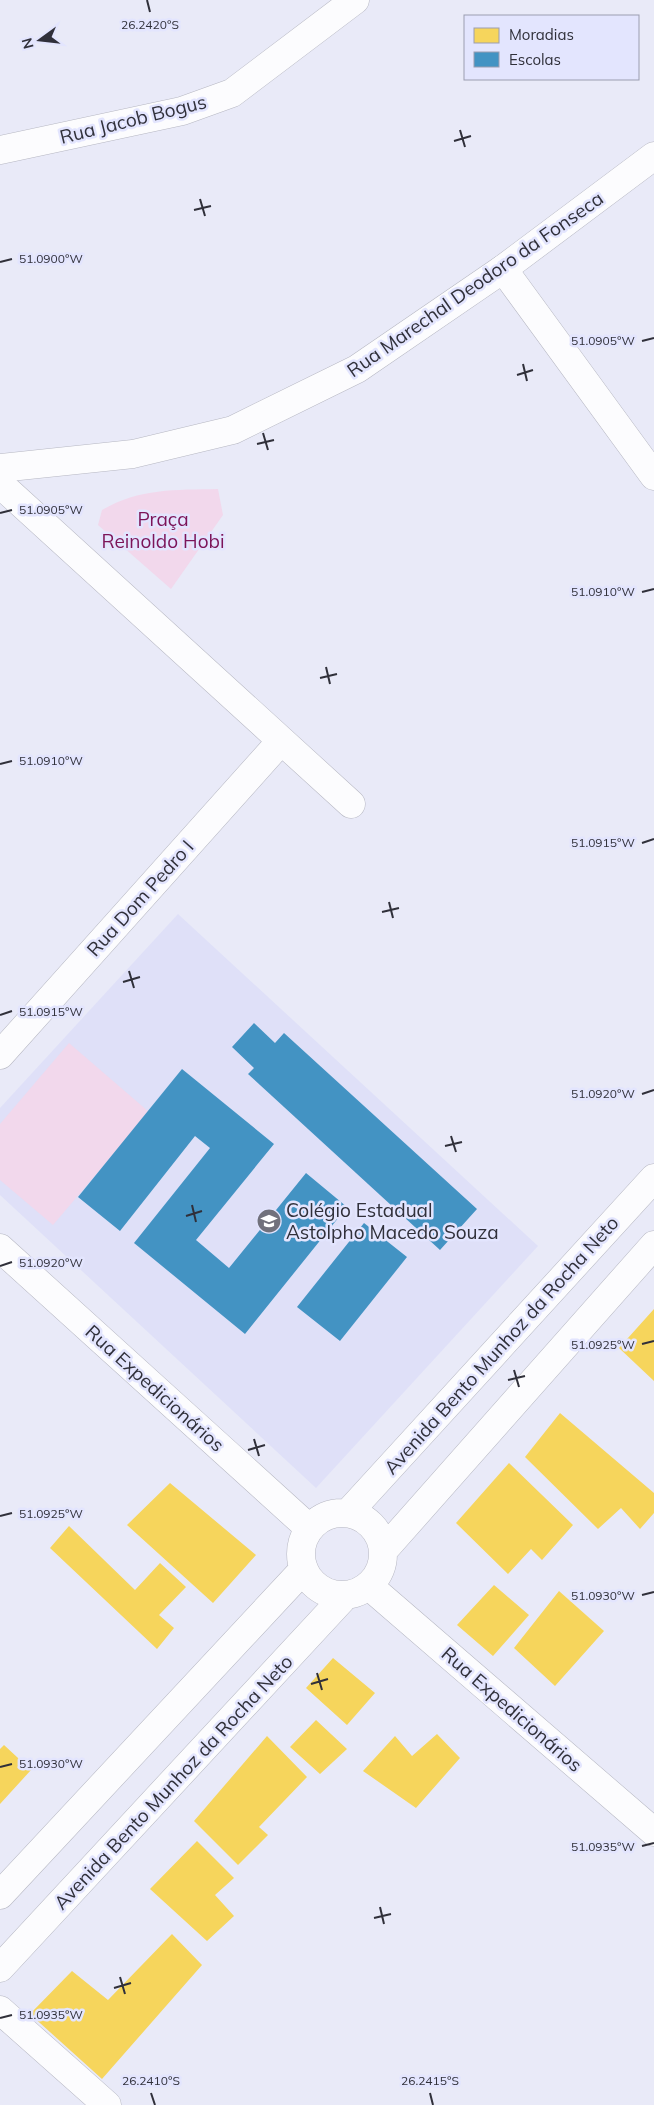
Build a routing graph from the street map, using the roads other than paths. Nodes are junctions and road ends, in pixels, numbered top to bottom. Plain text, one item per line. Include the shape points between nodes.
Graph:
1 (355, 0) edge
2 (0, 150) edge
3 (654, 156) edge
4 (503, 269) junction
5 (0, 468) edge
6 (654, 476) edge
7 (0, 484) edge
8 (281, 741) junction
9 (351, 804) dead end
10 (0, 1056) edge
11 (654, 1178) edge
12 (654, 1245) edge
13 (0, 1248) edge
14 (348, 1513) junction
15 (310, 1528) junction
16 (384, 1550) junction
17 (304, 1569) junction
18 (357, 1591) junction
19 (654, 1832) edge
20 (0, 1895) edge
21 (0, 1968) edge
22 (0, 2010) edge
23 (107, 2105) edge

1 - 2 main road, Rua Jacob Bogus via 232,93 182,111
3 - 4 main road, Rua Marechal Deodoro da Fonseca
4 - 5 main road, Rua Marechal Deodoro da Fonseca via 357,369 233,430 133,454
4 - 6 main road
7 - 8 main road
8 - 9 main road
8 - 10 main road, Rua Dom Pedro I
11 - 14 main road, Avenida Bento Munhoz da Rocha Neto
12 - 16 main road, Avenida Bento Munhoz da Rocha Neto
13 - 15 main road, Rua Expedicionários
14 - 15 main road via 320,1519
14 - 16 main road via 372,1525
15 - 17 main road via 303,1541
16 - 18 main road, Avenida Bento Munhoz da Rocha Neto via 380,1569
17 - 18 main road via 320,1589 333,1594
17 - 20 main road
18 - 19 main road, Rua Expedicionários
18 - 21 main road, Avenida Bento Munhoz da Rocha Neto
22 - 23 main road

